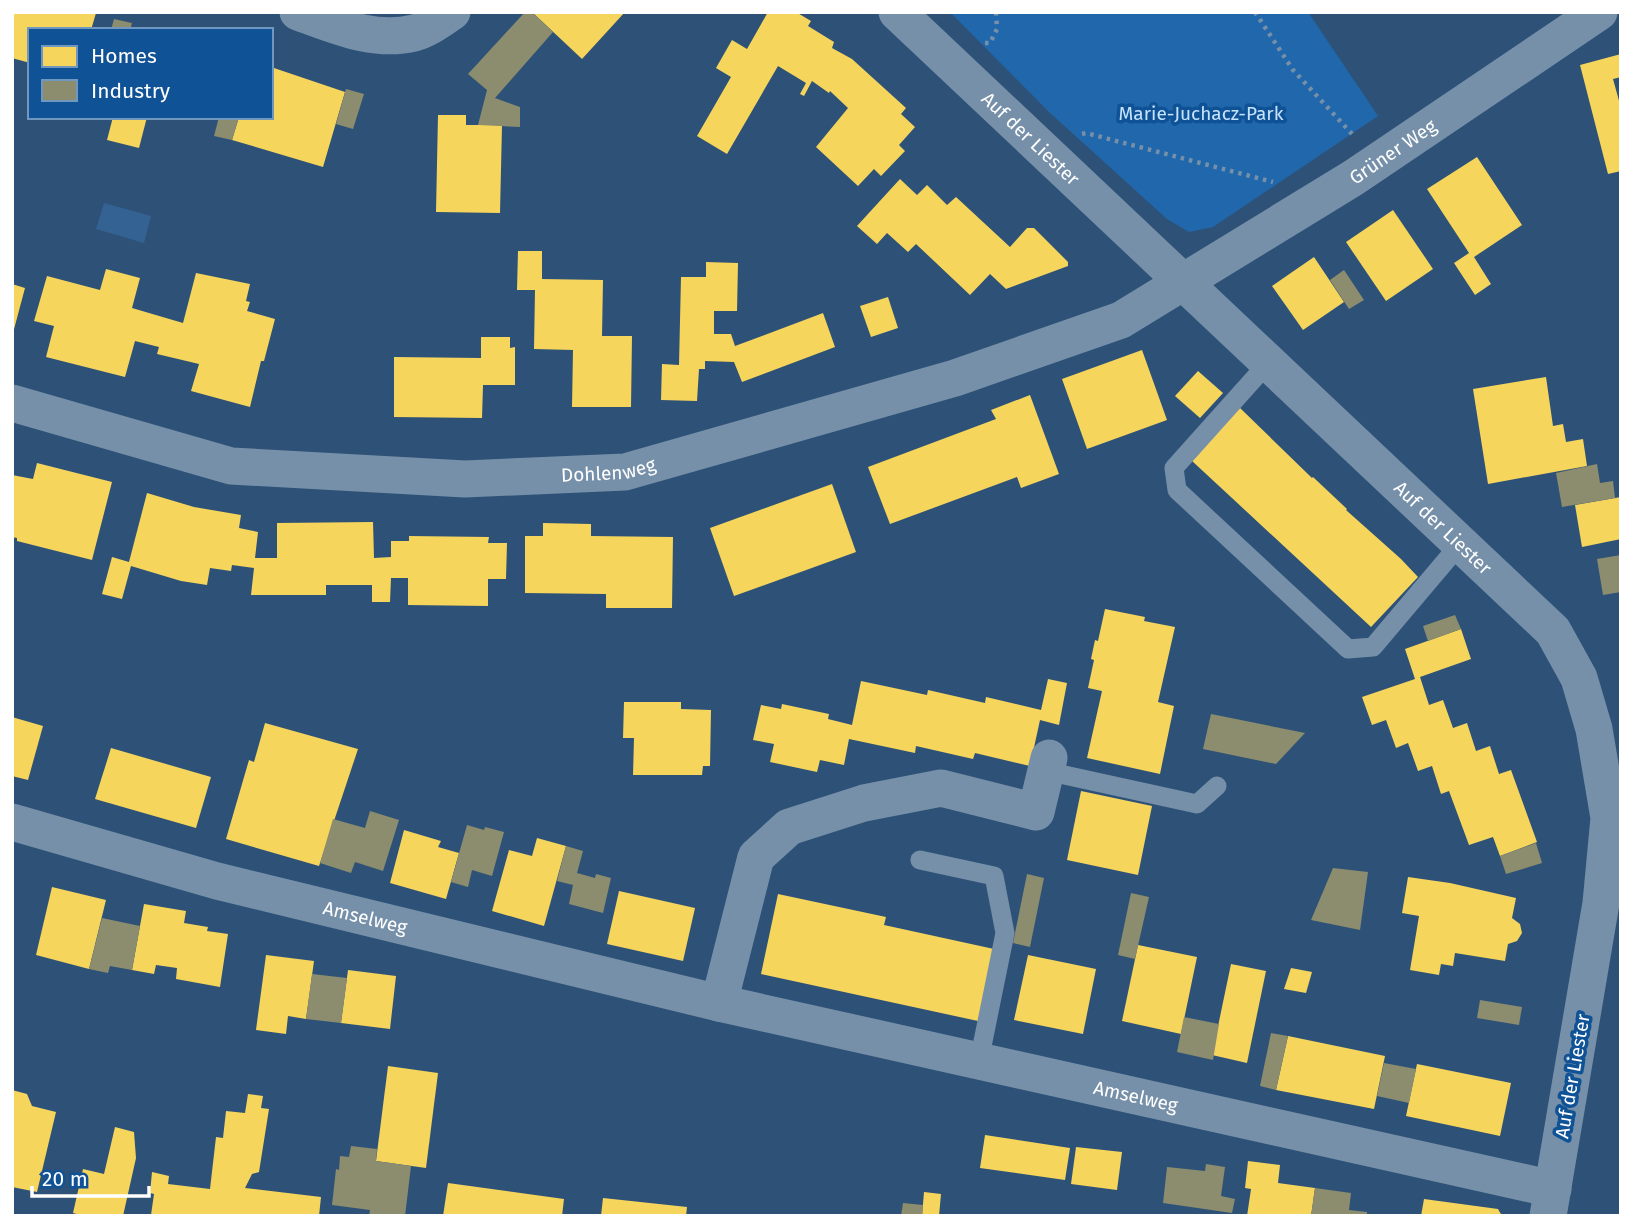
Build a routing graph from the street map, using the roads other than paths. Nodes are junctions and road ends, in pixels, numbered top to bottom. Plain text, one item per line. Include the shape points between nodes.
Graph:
1 (298, 12) edge
2 (452, 12) edge
3 (897, 12) edge
4 (1599, 12) edge
5 (1181, 282) junction
6 (1268, 363) junction
7 (12, 403) edge
8 (1460, 544) junction
9 (1047, 765) joint
10 (1217, 786) dead end
11 (12, 822) edge
12 (920, 860) dead end
13 (719, 1003) junction
14 (979, 1061) junction
15 (1550, 1202) edge

1 - 2 street via 364,34 389,35 416,33
3 - 5 street, Auf der Liester
4 - 5 street, Grüner Weg via 1377,162
5 - 6 street, Auf der Liester
5 - 7 street, Dohlenweg via 1121,320 955,377 625,472 465,479 231,466
6 - 8 street, Auf der Liester
6 - 8 lane via 1174,468 1177,490 1348,649 1373,647
8 - 15 street, Auf der Liester via 1553,631 1579,678 1594,729 1609,818 1601,903
9 - 10 lane via 1197,803
9 - 13 street via 1036,812 941,788 864,803 789,827 757,858
11 - 13 street, Amselweg via 216,881
12 - 14 lane via 994,876 1005,933
13 - 14 street, Amselweg
14 - 15 street, Amselweg

